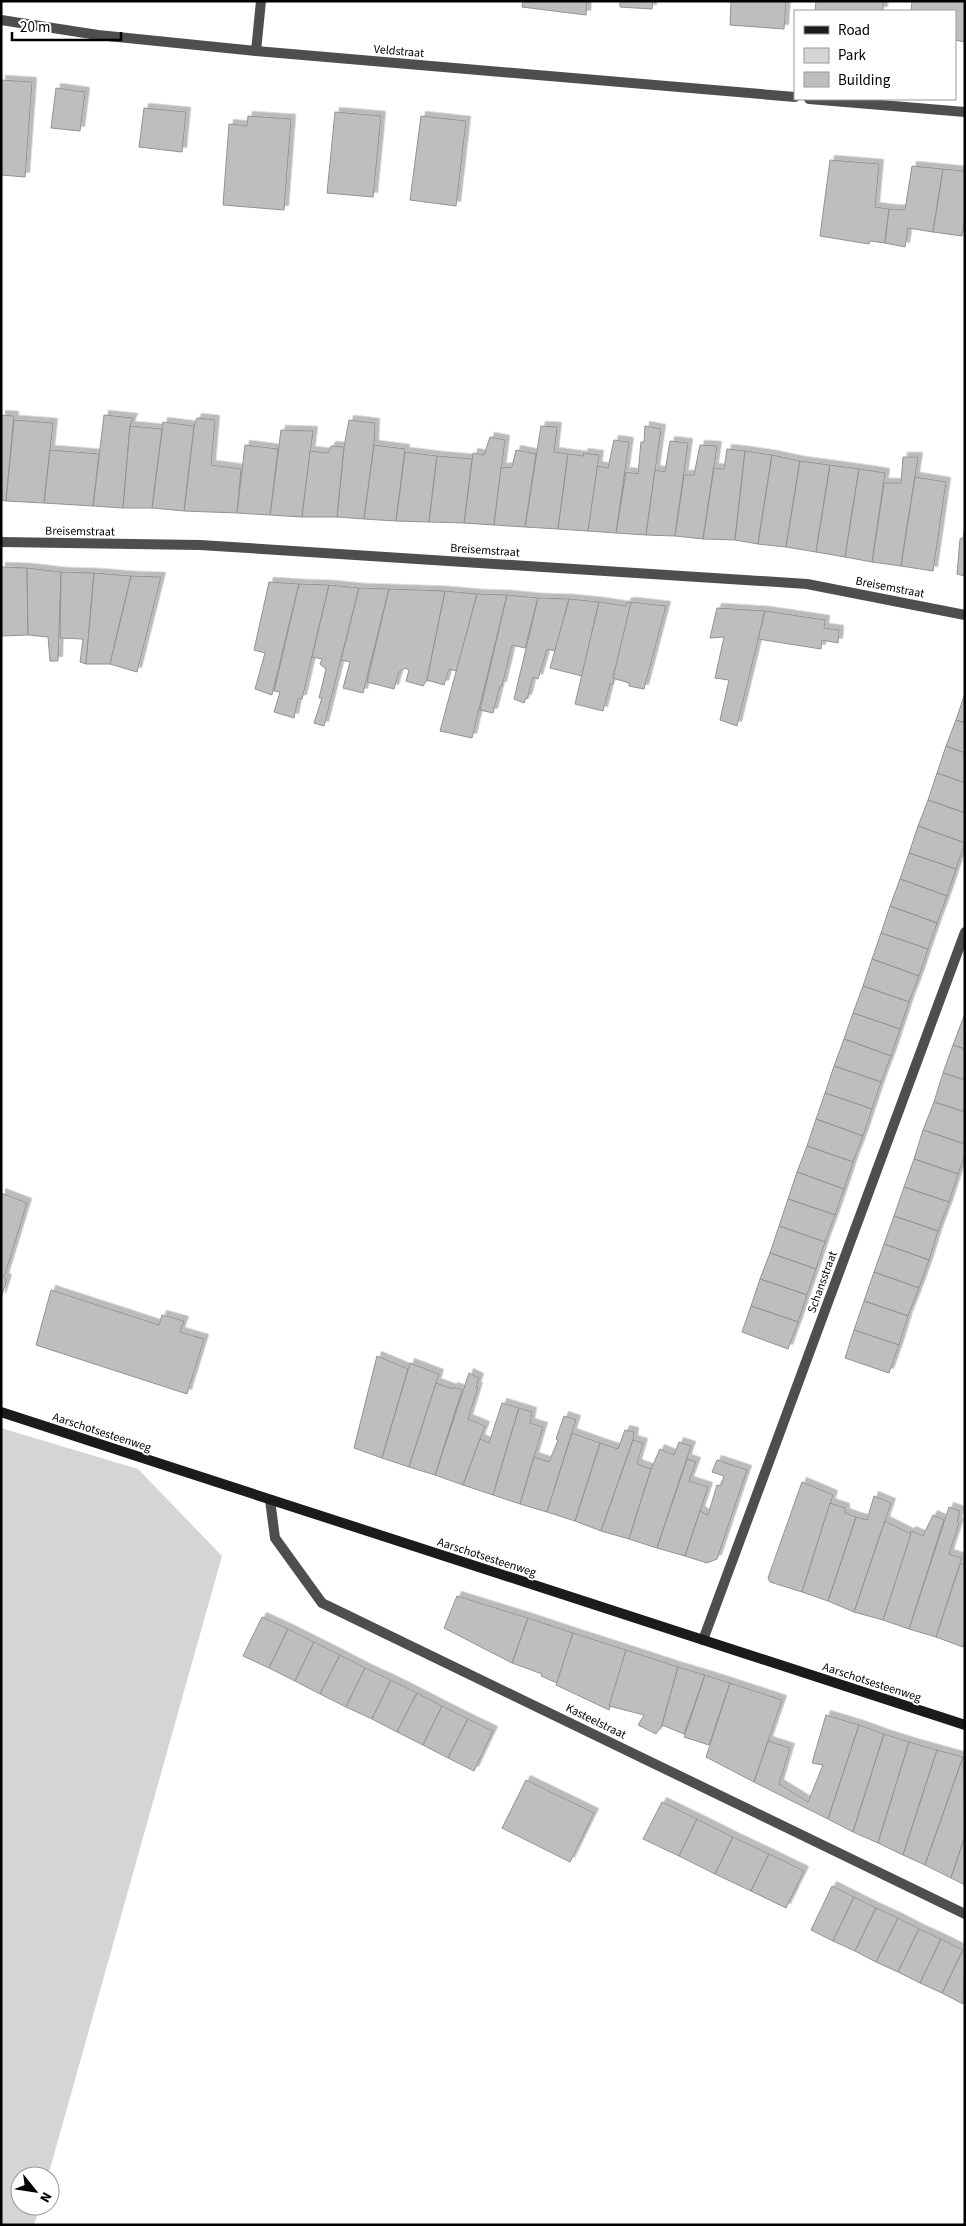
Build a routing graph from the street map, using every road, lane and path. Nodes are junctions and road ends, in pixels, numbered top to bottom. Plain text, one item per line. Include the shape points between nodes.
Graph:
1 (261, 1) edge
2 (1, 20) edge
3 (256, 51) junction
4 (794, 98) edge
5 (821, 100) edge
6 (965, 112) edge
7 (1, 542) edge
8 (965, 615) edge
9 (965, 932) edge
10 (1, 1412) edge
11 (270, 1500) junction
12 (703, 1640) junction
13 (965, 1725) edge
14 (965, 1914) edge

1 - 3 street
2 - 3 street, Veldstraat via 98,35
3 - 4 street, Veldstraat
5 - 6 street
7 - 8 street, Breisemstraat via 200,545 807,584
9 - 12 street, Schansstraat
10 - 11 main road, Aarschotsesteenweg
11 - 12 main road, Aarschotsesteenweg
11 - 14 street, Kasteelstraat via 275,1538 322,1603
12 - 13 main road, Aarschotsesteenweg

